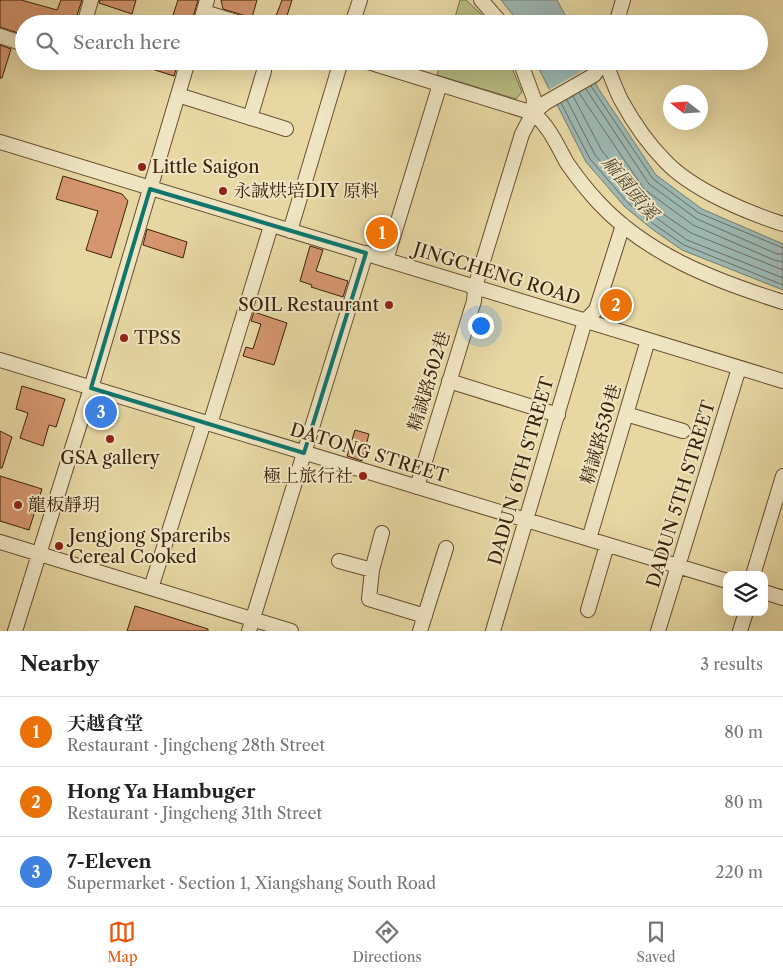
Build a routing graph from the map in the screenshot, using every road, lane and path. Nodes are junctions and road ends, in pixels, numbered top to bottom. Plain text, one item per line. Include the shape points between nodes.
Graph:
1 (91, 0) edge
2 (360, 0) edge
3 (482, 0) edge
4 (623, 0) edge
5 (87, 15) edge
6 (355, 15) edge
7 (494, 15) edge
8 (619, 15) edge
9 (0, 36) edge
10 (15, 41) edge
11 (185, 70) edge
12 (338, 70) edge
13 (395, 70) edge
14 (523, 70) edge
15 (597, 70) edge
16 (609, 70) edge
17 (264, 71) dead end
18 (440, 84) junction
19 (178, 95) junction
20 (533, 113) junction
21 (250, 118) junction
22 (286, 129) dead end
23 (0, 142) edge
24 (150, 189) junction
25 (783, 224) edge
26 (623, 225) junction
27 (272, 226) junction
28 (290, 231) junction
29 (366, 253) junction
30 (386, 260) junction
31 (475, 287) junction
32 (783, 302) edge
33 (585, 321) junction
34 (648, 340) junction
35 (0, 360) edge
36 (739, 368) junction
37 (449, 381) junction
38 (783, 381) edge
39 (90, 388) junction
40 (626, 414) junction
41 (558, 415) junction
42 (207, 423) junction
43 (683, 431) dead end
44 (304, 453) junction
45 (783, 476) edge
46 (417, 487) junction
47 (527, 520) junction
48 (382, 533) dead end
49 (589, 539) junction
50 (0, 542) edge
51 (607, 545) junction
52 (446, 548) dead end
53 (38, 553) junction
54 (339, 561) dead end
55 (678, 566) junction
56 (372, 570) junction
57 (754, 571) edge
58 (723, 580) edge
59 (151, 588) junction
60 (768, 593) edge
61 (783, 598) edge
62 (588, 610) dead end
63 (425, 616) junction
64 (745, 616) edge
65 (251, 625) edge
66 (15, 631) edge
67 (291, 631) edge
68 (420, 631) edge
69 (493, 631) edge
70 (658, 631) edge
71 (740, 631) edge

1 - 5 street
2 - 6 street
3 - 7 street
4 - 8 street
9 - 10 street
11 - 19 street
12 - 28 street
13 - 18 street
14 - 20 street via 534,99
15 - 20 street
16 - 25 street via 621,99 640,130 666,163 718,198
17 - 21 street
18 - 20 street
18 - 30 street
19 - 21 street
19 - 24 street
20 - 26 street via 543,121 569,165 598,202
20 - 31 street, 精誠路502巷 via 522,134
21 - 22 street
23 - 24 street, JINGCHENG ROAD
24 - 27 street, JINGCHENG ROAD
24 - 39 street
26 - 32 street via 688,268
26 - 33 street, DADUN 6TH STREET via 596,310
27 - 28 street, JINGCHENG ROAD
27 - 42 street
28 - 29 street, JINGCHENG ROAD
29 - 30 street, JINGCHENG ROAD
29 - 44 street
30 - 31 street, JINGCHENG ROAD
31 - 33 street, JINGCHENG ROAD
31 - 37 street, 精誠路502巷 via 474,301
33 - 34 street, JINGCHENG ROAD
33 - 41 street, DADUN 6TH STREET
34 - 36 street, JINGCHENG ROAD
34 - 40 street, 精誠路530巷
35 - 39 street, DATONG STREET
36 - 38 street, JINGCHENG ROAD
36 - 55 street, DADUN 5TH STREET
37 - 41 street
37 - 46 street, 精誠路502巷
39 - 42 street, DATONG STREET
39 - 53 street
40 - 43 street
40 - 49 street, 精誠路530巷
41 - 47 street, DADUN 6TH STREET
42 - 44 street, DATONG STREET
42 - 59 street
44 - 46 street, DATONG STREET
44 - 65 street
45 - 57 street
46 - 47 street, DATONG STREET
47 - 49 street, DATONG STREET
47 - 69 street, DADUN 6TH STREET
48 - 56 street
49 - 51 street, DATONG STREET
50 - 53 street
51 - 55 street, DATONG STREET
51 - 62 street
52 - 63 street
53 - 59 street
53 - 66 street
54 - 56 street
55 - 58 street, DATONG STREET
55 - 70 street, DADUN 5TH STREET
56 - 63 street via 369,599
59 - 65 street
60 - 61 street
63 - 68 street
64 - 71 street
65 - 67 street

